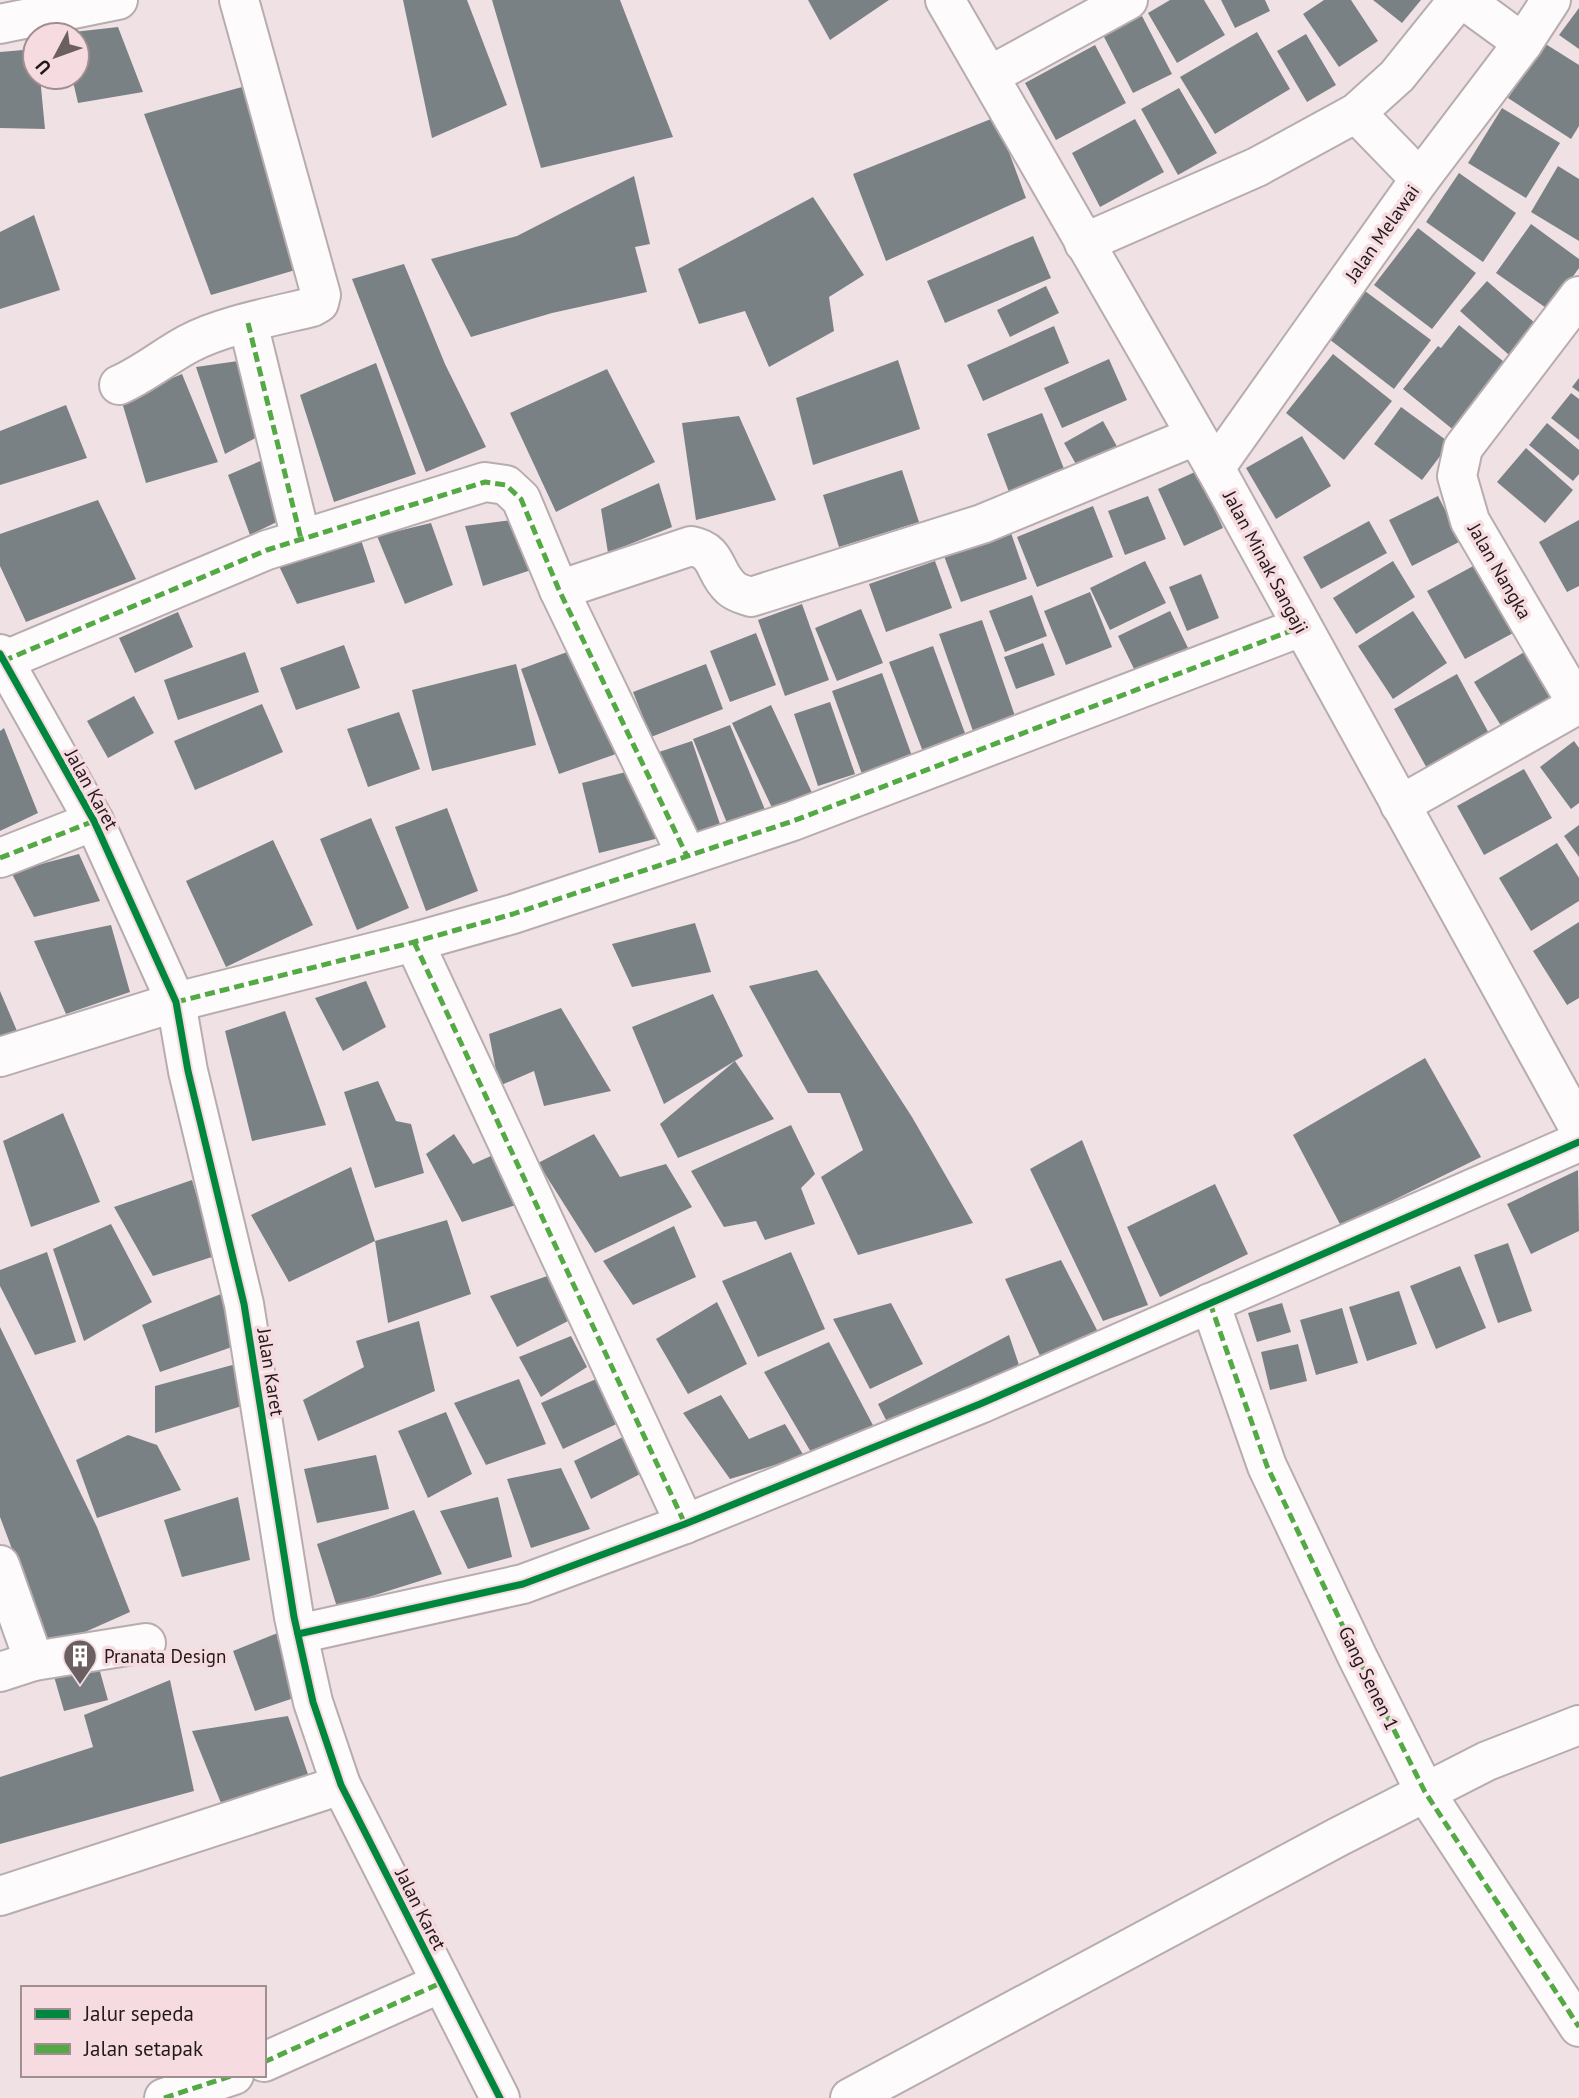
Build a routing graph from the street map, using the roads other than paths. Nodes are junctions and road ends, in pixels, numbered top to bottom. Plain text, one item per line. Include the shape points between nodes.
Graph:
1 (118, 0) edge
2 (240, 0) edge
3 (946, 0) edge
4 (1128, 0) edge
5 (1458, 0) edge
6 (1464, 0) edge
7 (1551, 0) edge
8 (0, 24) edge
9 (1523, 43) junction
10 (989, 76) junction
11 (1356, 113) junction
12 (1420, 180) junction
13 (1084, 243) junction
14 (1579, 296) edge
15 (247, 323) junction
16 (119, 385) dead end
17 (1195, 436) junction
18 (1215, 468) junction
19 (301, 539) junction
20 (559, 590) junction
21 (1301, 627) junction
22 (1, 657) edge
23 (1579, 705) edge
24 (1400, 805) junction
25 (94, 821) junction
26 (687, 856) junction
27 (0, 858) edge
28 (414, 942) junction
29 (176, 1002) junction
30 (0, 1057) edge
31 (1579, 1128) edge
32 (1579, 1142) edge
33 (1210, 1304) junction
34 (685, 1524) junction
35 (0, 1565) edge
36 (298, 1634) junction
37 (146, 1643) dead end
38 (17, 1666) edge
39 (1579, 1725) edge
40 (341, 1785) junction
41 (1425, 1792) junction
42 (0, 1896) edge
43 (440, 1983) junction
44 (1579, 2027) edge
45 (266, 2061) edge
46 (228, 2077) edge
47 (164, 2098) edge
48 (500, 2098) edge
49 (850, 2098) edge

1 - 8 street
2 - 15 street via 321,295 312,307
3 - 10 street, Jalan Minak Sangaji
4 - 10 street
5 - 11 street via 1397,76
6 - 9 street
7 - 9 street, Jalan Melawai
9 - 12 street, Jalan Melawai
10 - 13 street, Jalan Minak Sangaji
11 - 12 street
11 - 13 street via 1257,167
12 - 18 street, Jalan Melawai
13 - 17 street, Jalan Minak Sangaji
14 - 23 street, Jalan Nangka via 1463,448 1457,476 1470,521
15 - 16 street via 190,343
15 - 19 street
17 - 18 street, Jalan Minak Sangaji
17 - 20 street via 982,524 751,597 733,591 712,556 691,546
18 - 21 street, Jalan Minak Sangaji
19 - 20 street via 485,482 506,485 520,499
19 - 22 street
20 - 26 street
21 - 24 street, Jalan Minak Sangaji
21 - 26 street via 793,821
22 - 25 street, Jalan Karet
23 - 24 street
24 - 31 street, Jalan Minak Sangaji
25 - 27 street
25 - 29 street, Jalan Karet
26 - 28 street
28 - 29 street
28 - 34 street
29 - 30 street
29 - 36 street, Jalan Karet via 244,1304
32 - 33 street
33 - 34 street
33 - 41 street, Gang Senen 1 via 1267,1466
34 - 36 street via 523,1584
35 - 38 street
36 - 40 street, Jalan Karet via 313,1702
37 - 38 street
39 - 41 street via 1487,1761
40 - 42 street
40 - 43 street, Jalan Karet
41 - 44 street, Gang Senen 1
41 - 49 street
43 - 45 street
43 - 48 street, Jalan Karet
46 - 47 street

